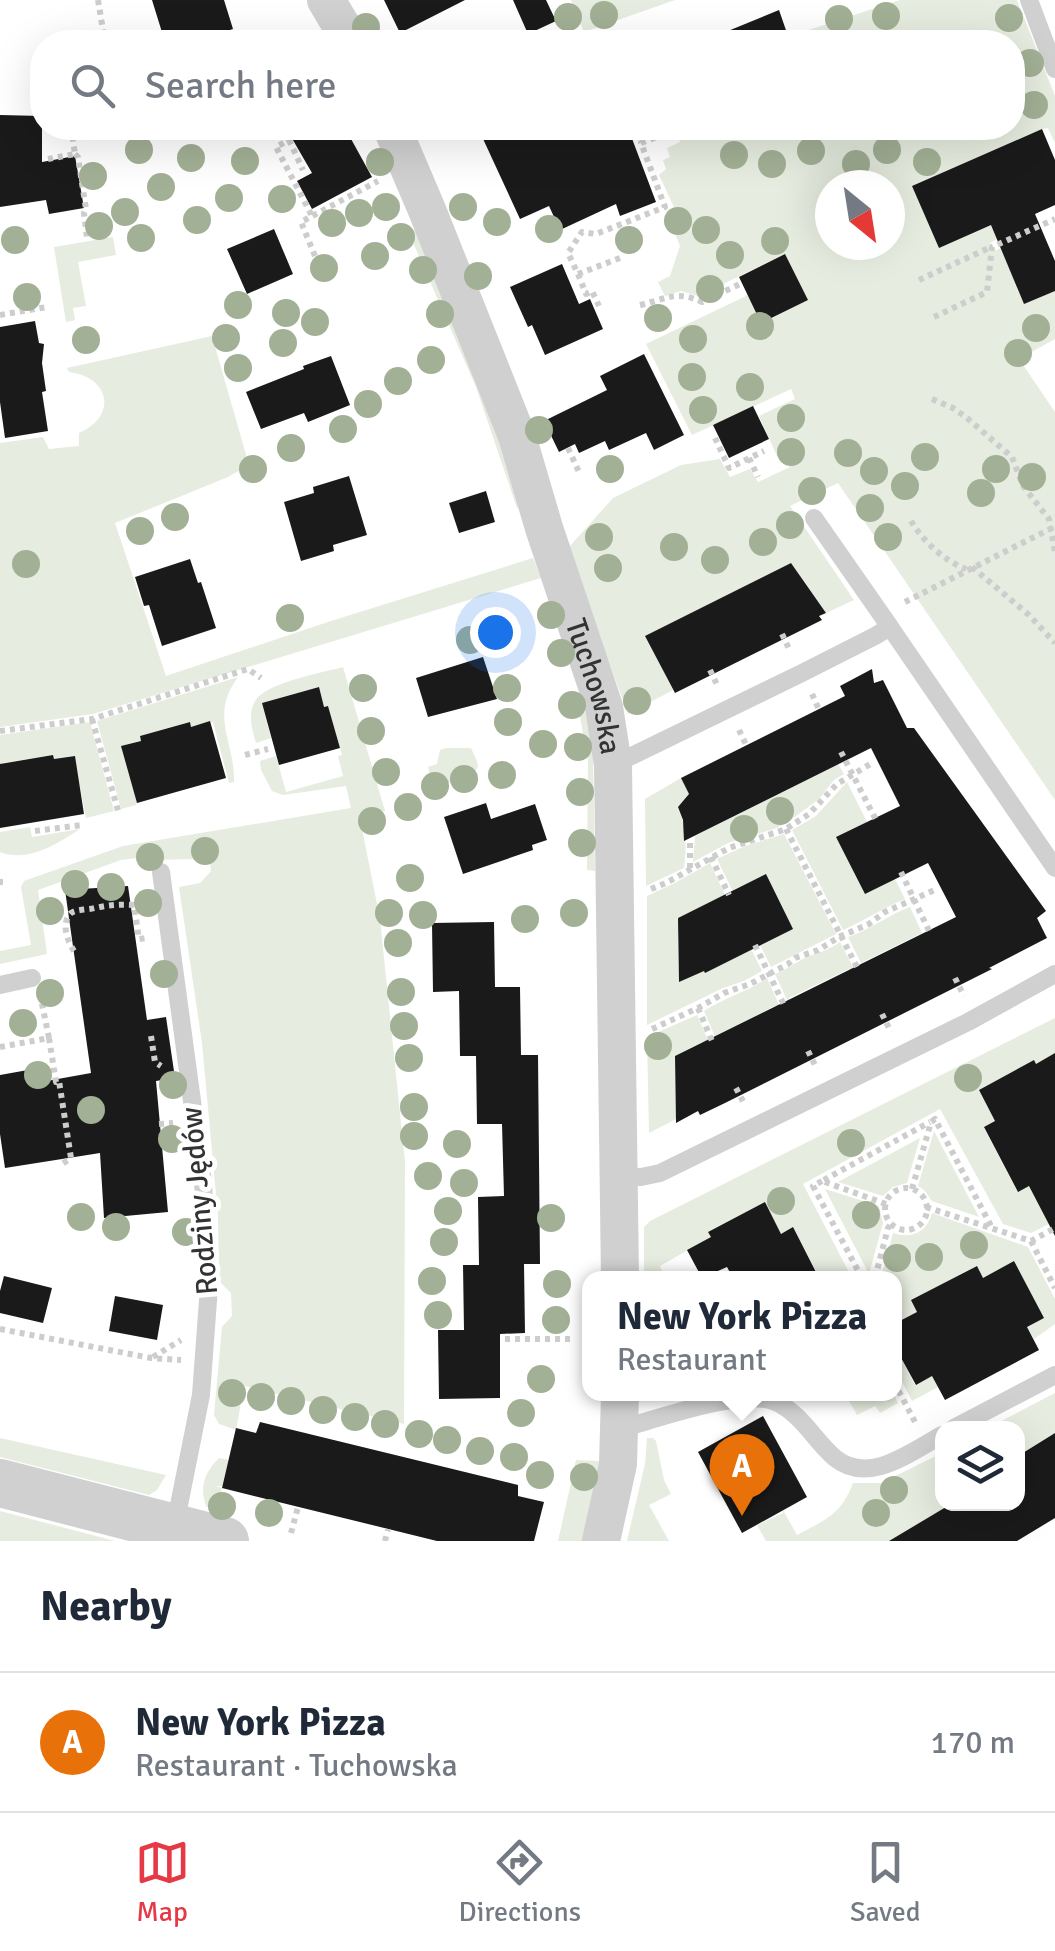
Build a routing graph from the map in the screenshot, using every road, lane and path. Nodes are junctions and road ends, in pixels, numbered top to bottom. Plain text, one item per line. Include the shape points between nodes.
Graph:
1 (98, 0) edge
2 (326, 0) edge
3 (1029, 0) edge
4 (103, 30) edge
5 (344, 30) edge
6 (1055, 68) edge
7 (73, 140) edge
8 (289, 140) joint
9 (397, 140) edge
10 (649, 140) edge
11 (75, 154) junction
12 (48, 159) dead end
13 (304, 170) dead end
14 (392, 173) dead end
15 (312, 216) junction
16 (1055, 219) edge
17 (87, 238) dead end
18 (992, 247) junction
19 (315, 256) dead end
20 (620, 258) dead end
21 (578, 274) junction
22 (920, 280) dead end
23 (742, 283) dead end
24 (640, 305) dead end
25 (599, 306) dead end
26 (48, 307) dead end
27 (0, 315) edge
28 (934, 317) dead end
29 (932, 399) dead end
30 (715, 438) dead end
31 (568, 448) dead end
32 (764, 452) dead end
33 (750, 458) junction
34 (579, 472) dead end
35 (758, 477) dead end
36 (814, 518) dead end
37 (911, 520) dead end
38 (1053, 527) edge
39 (1055, 552) edge
40 (969, 569) junction
41 (886, 622) junction
42 (1055, 643) edge
43 (261, 678) dead end
44 (92, 718) junction
45 (0, 731) edge
46 (268, 749) dead end
47 (841, 752) dead end
48 (245, 755) dead end
49 (614, 764) junction
50 (872, 764) dead end
51 (852, 774) junction
52 (119, 814) dead end
53 (876, 820) dead end
54 (82, 825) dead end
55 (786, 829) junction
56 (35, 832) dead end
57 (690, 838) dead end
58 (710, 856) junction
59 (1055, 868) edge
60 (690, 869) junction
61 (161, 872) dead end
62 (901, 872) dead end
63 (936, 889) dead end
64 (615, 894) junction
65 (729, 894) dead end
66 (914, 901) junction
67 (930, 933) dead end
68 (158, 936) dead end
69 (842, 936) junction
70 (755, 945) dead end
71 (74, 951) dead end
72 (858, 969) dead end
73 (769, 973) junction
74 (1055, 974) edge
75 (32, 978) dead end
76 (955, 978) dead end
77 (0, 984) edge
78 (965, 998) dead end
79 (784, 1005) dead end
80 (43, 1006) dead end
81 (698, 1008) junction
82 (882, 1014) dead end
83 (151, 1036) dead end
84 (616, 1036) junction
85 (49, 1038) junction
86 (894, 1038) dead end
87 (712, 1041) dead end
88 (0, 1046) edge
89 (808, 1051) dead end
90 (164, 1068) dead end
91 (820, 1075) dead end
92 (736, 1088) dead end
93 (748, 1110) dead end
94 (931, 1122) junction
95 (62, 1164) dead end
96 (619, 1176) junction
97 (822, 1181) junction
98 (912, 1190) junction
99 (886, 1204) junction
100 (926, 1207) junction
101 (891, 1224) junction
102 (992, 1228) junction
103 (1055, 1228) edge
104 (1031, 1241) junction
105 (620, 1271) edge
106 (858, 1271) edge
107 (877, 1271) edge
108 (1055, 1288) edge
109 (0, 1329) edge
110 (195, 1332) dead end
111 (505, 1339) dead end
112 (572, 1339) dead end
113 (151, 1358) junction
114 (189, 1359) dead end
115 (1055, 1375) edge
116 (902, 1397) edge
117 (732, 1401) edge
118 (773, 1401) edge
119 (620, 1411) edge
120 (967, 1421) edge
121 (916, 1424) dead end
122 (935, 1439) edge
123 (0, 1483) edge
124 (298, 1507) dead end
125 (174, 1529) junction
126 (388, 1529) dead end
127 (291, 1533) dead end
128 (226, 1541) edge
129 (386, 1541) edge
130 (602, 1541) edge

1 - 4 path
2 - 5 street
3 - 6 lane
7 - 11 path
8 - 13 path
8 - 15 path via 276,147
9 - 49 street, Tuchowska via 517,436 604,708
10 - 21 path via 641,143 665,207 596,234 582,232 568,253
11 - 12 path
11 - 17 path
14 - 15 path
15 - 19 path via 301,222
16 - 18 path
18 - 22 path
18 - 28 path via 987,292
20 - 21 path
21 - 25 path
23 - 24 path via 702,302 682,294
26 - 27 path
29 - 38 path via 967,418 1012,458
30 - 33 path via 729,468
31 - 34 path
32 - 33 path
33 - 35 path
36 - 41 lane
37 - 40 path via 940,553
38 - 39 path
38 - 40 path
40 - 41 path via 914,596
40 - 42 path
41 - 49 lane via 875,636
41 - 59 lane
43 - 44 path via 248,669
44 - 45 path
44 - 52 path
46 - 48 path
47 - 51 path
49 - 64 street, Tuchowska
50 - 51 path
51 - 53 path
51 - 55 path
54 - 56 path
55 - 58 path
55 - 69 path
57 - 60 path
58 - 60 path
58 - 65 path
60 - 64 path via 646,890
61 - 125 lane, Rodziny Jędów via 203,1182 209,1288 201,1395
62 - 66 path
63 - 66 path
64 - 84 street, Tuchowska
66 - 67 path
66 - 69 path
68 - 71 path via 139,939 134,905 98,906 68,916
69 - 72 path
69 - 73 path
70 - 73 path
73 - 79 path
73 - 81 path
74 - 96 lane via 660,1173
75 - 77 lane
76 - 78 path
80 - 85 path
81 - 84 path via 647,1032
81 - 87 path
82 - 86 path
83 - 90 path via 155,1062
84 - 96 street, Tuchowska
85 - 88 path
85 - 95 path via 72,1158
89 - 91 path
92 - 93 path
94 - 97 path
94 - 98 path
94 - 102 path
96 - 105 street, Tuchowska
97 - 99 path
97 - 106 path via 814,1186
98 - 99 path via 892,1193
98 - 100 path
99 - 101 path
100 - 101 path via 918,1226
100 - 102 path
101 - 107 path
102 - 104 path
103 - 104 path
104 - 108 path
109 - 113 path
110 - 113 path
111 - 112 path
113 - 114 path
115 - 120 lane
116 - 121 path
117 - 119 lane
118 - 122 lane via 835,1458 860,1469 886,1465
119 - 130 street
123 - 125 street
124 - 127 path
125 - 128 street
126 - 129 path

